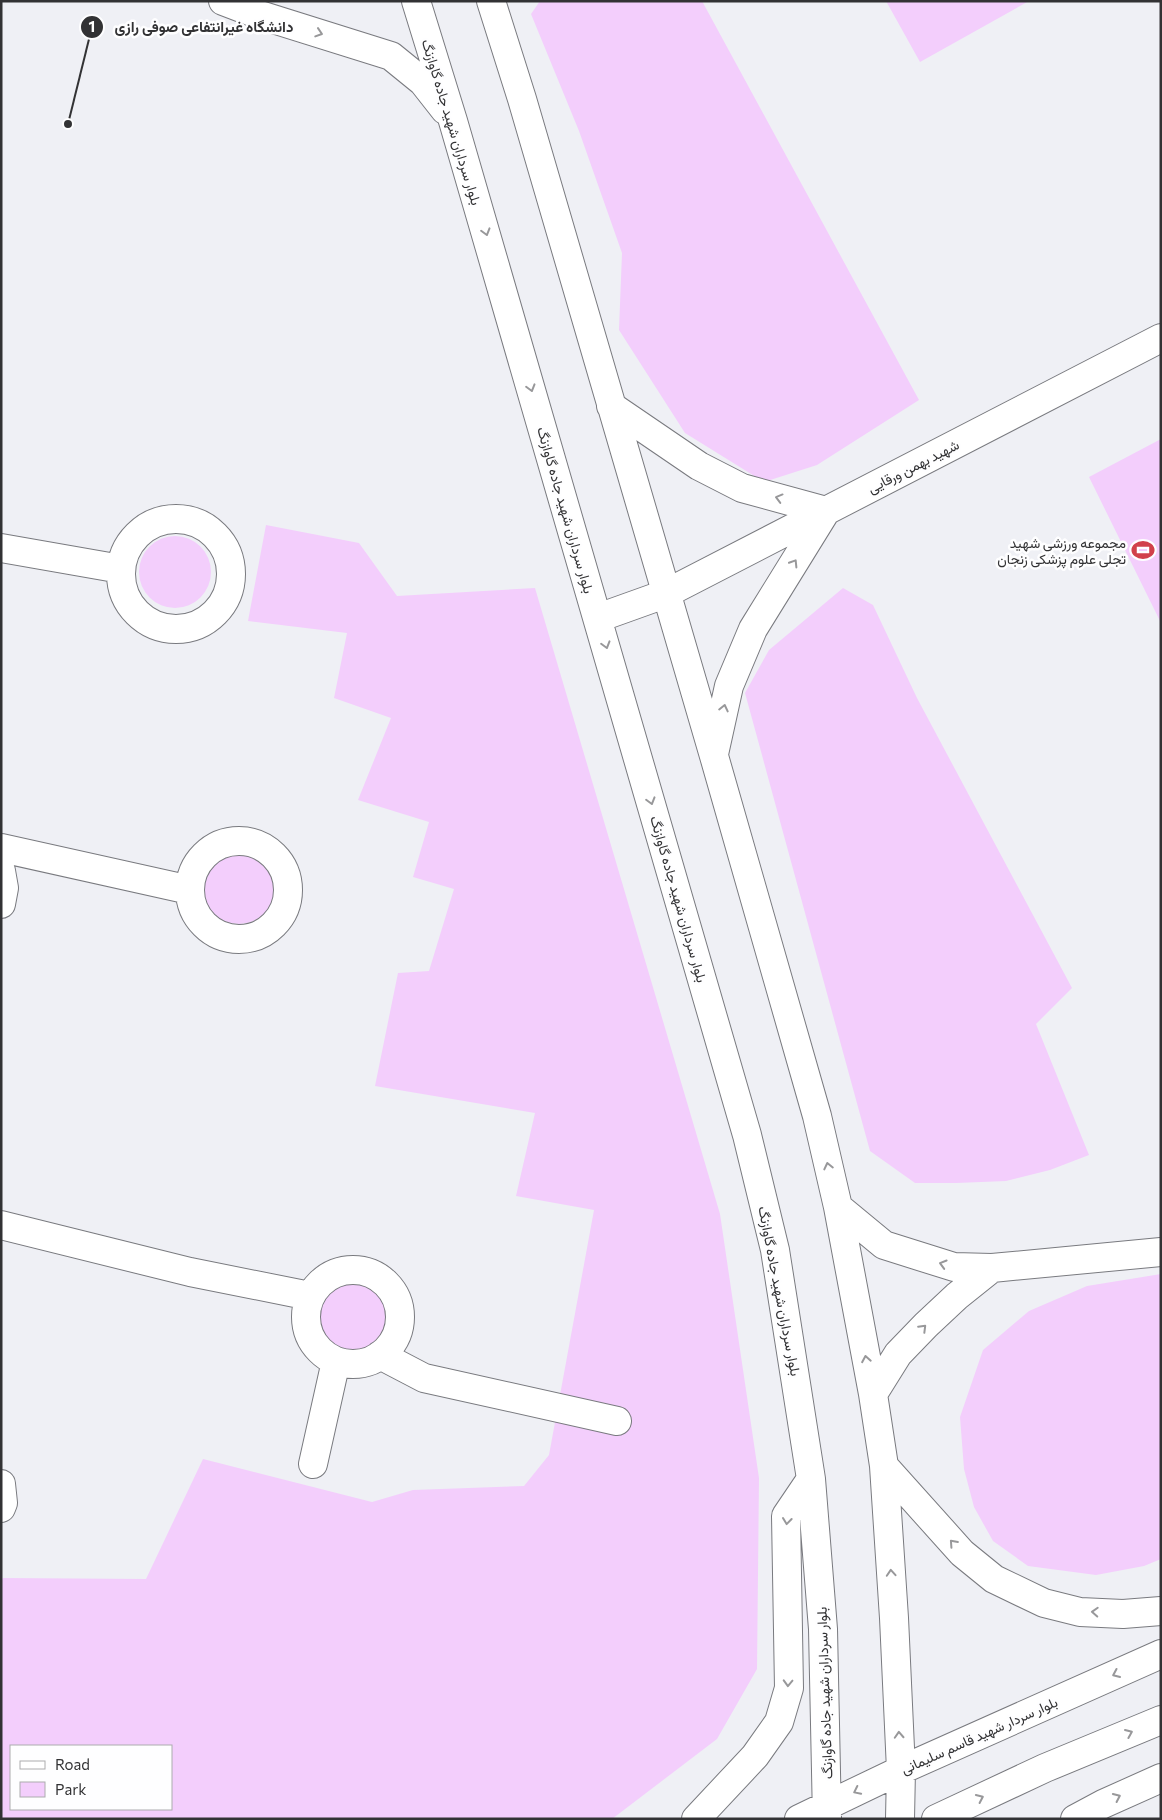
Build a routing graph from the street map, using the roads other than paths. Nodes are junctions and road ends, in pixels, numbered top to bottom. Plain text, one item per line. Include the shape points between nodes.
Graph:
1 (223, 1) edge
2 (416, 1) edge
3 (491, 1) edge
4 (453, 121) junction
5 (1161, 338) edge
6 (611, 406) junction
7 (826, 511) junction
8 (1, 548) edge
9 (121, 569) junction
10 (665, 594) junction
11 (598, 618) junction
12 (714, 756) junction
13 (1, 848) edge
14 (1, 871) edge
15 (190, 890) dead end
16 (1, 904) edge
17 (838, 1207) junction
18 (1, 1226) edge
19 (1161, 1252) edge
20 (992, 1268) junction
21 (310, 1296) junction
22 (380, 1356) junction
23 (336, 1361) junction
24 (873, 1394) junction
25 (617, 1421) dead end
26 (313, 1464) dead end
27 (884, 1466) junction
28 (811, 1479) junction
29 (1, 1484) edge
30 (1, 1508) edge
31 (1161, 1597) edge
32 (1161, 1611) edge
33 (1123, 1614) junction
34 (1161, 1654) edge
35 (1161, 1720) edge
36 (901, 1770) junction
37 (1161, 1778) edge
38 (827, 1812) edge
39 (696, 1819) edge
40 (799, 1819) edge
41 (900, 1819) edge
42 (936, 1819) edge
43 (1075, 1819) edge

1 -> 4 main road via 391,56 423,82
2 - 4 main road, بلوار سرداران شهید جاده گاوازنگ
3 - 6 main road
4 -> 11 main road, بلوار سرداران شهید جاده گاوازنگ
5 - 7 main road, شهید بهمن ورقایی
7 -> 6 main road via 742,488 699,466
6 - 10 main road
7 - 10 main road, شهید بهمن ورقایی
12 -> 7 main road via 729,686 753,629
8 - 9 main road
9 - 9 main road via 122,588 129,604 142,618 158,627 176,630 194,627 210,618 222,605 230,588 227,552 217,537 186,520 167,520 150,525 135,536 125,552
10 - 11 main road, شهید بهمن ورقایی
10 - 12 main road
11 -> 28 main road, بلوار سرداران شهید جاده گاوازنگ via 747,1135 775,1250
17 -> 12 main road via 817,1116
13 - 15 main road
14 - 16 main road via 4,888
20 -> 17 main road via 954,1267 884,1245
24 -> 17 main road
18 - 21 main road via 190,1272
19 - 20 main road
24 -> 20 main road via 898,1354 938,1313
21 - 22 main road via 332,1275 347,1270 377,1276 397,1300 400,1315 391,1345
21 - 23 main road via 306,1327 312,1342
22 - 23 main road via 351,1364
22 - 25 main road via 424,1378
23 - 26 main road
24 - 27 main road
33 -> 27 main road via 1080,1612 1044,1603 994,1579 962,1553
36 -> 27 main road
28 - 38 main road, بلوار سرداران شهید جاده گاوازنگ via 823,1629
28 -> 39 main road via 786,1516 789,1688 778,1722 756,1756
29 - 30 main road
31 - 33 main road
32 - 33 main road
34 -> 36 main road, بلوار سردار شهید قاسم سلیمانی
42 -> 35 main road via 1045,1768
36 -> 38 main road, بلوار سردار شهید قاسم سلیمانی
36 - 41 main road
43 -> 37 main road
38 - 40 main road, بلوار سردار شهید قاسم سلیمانی

